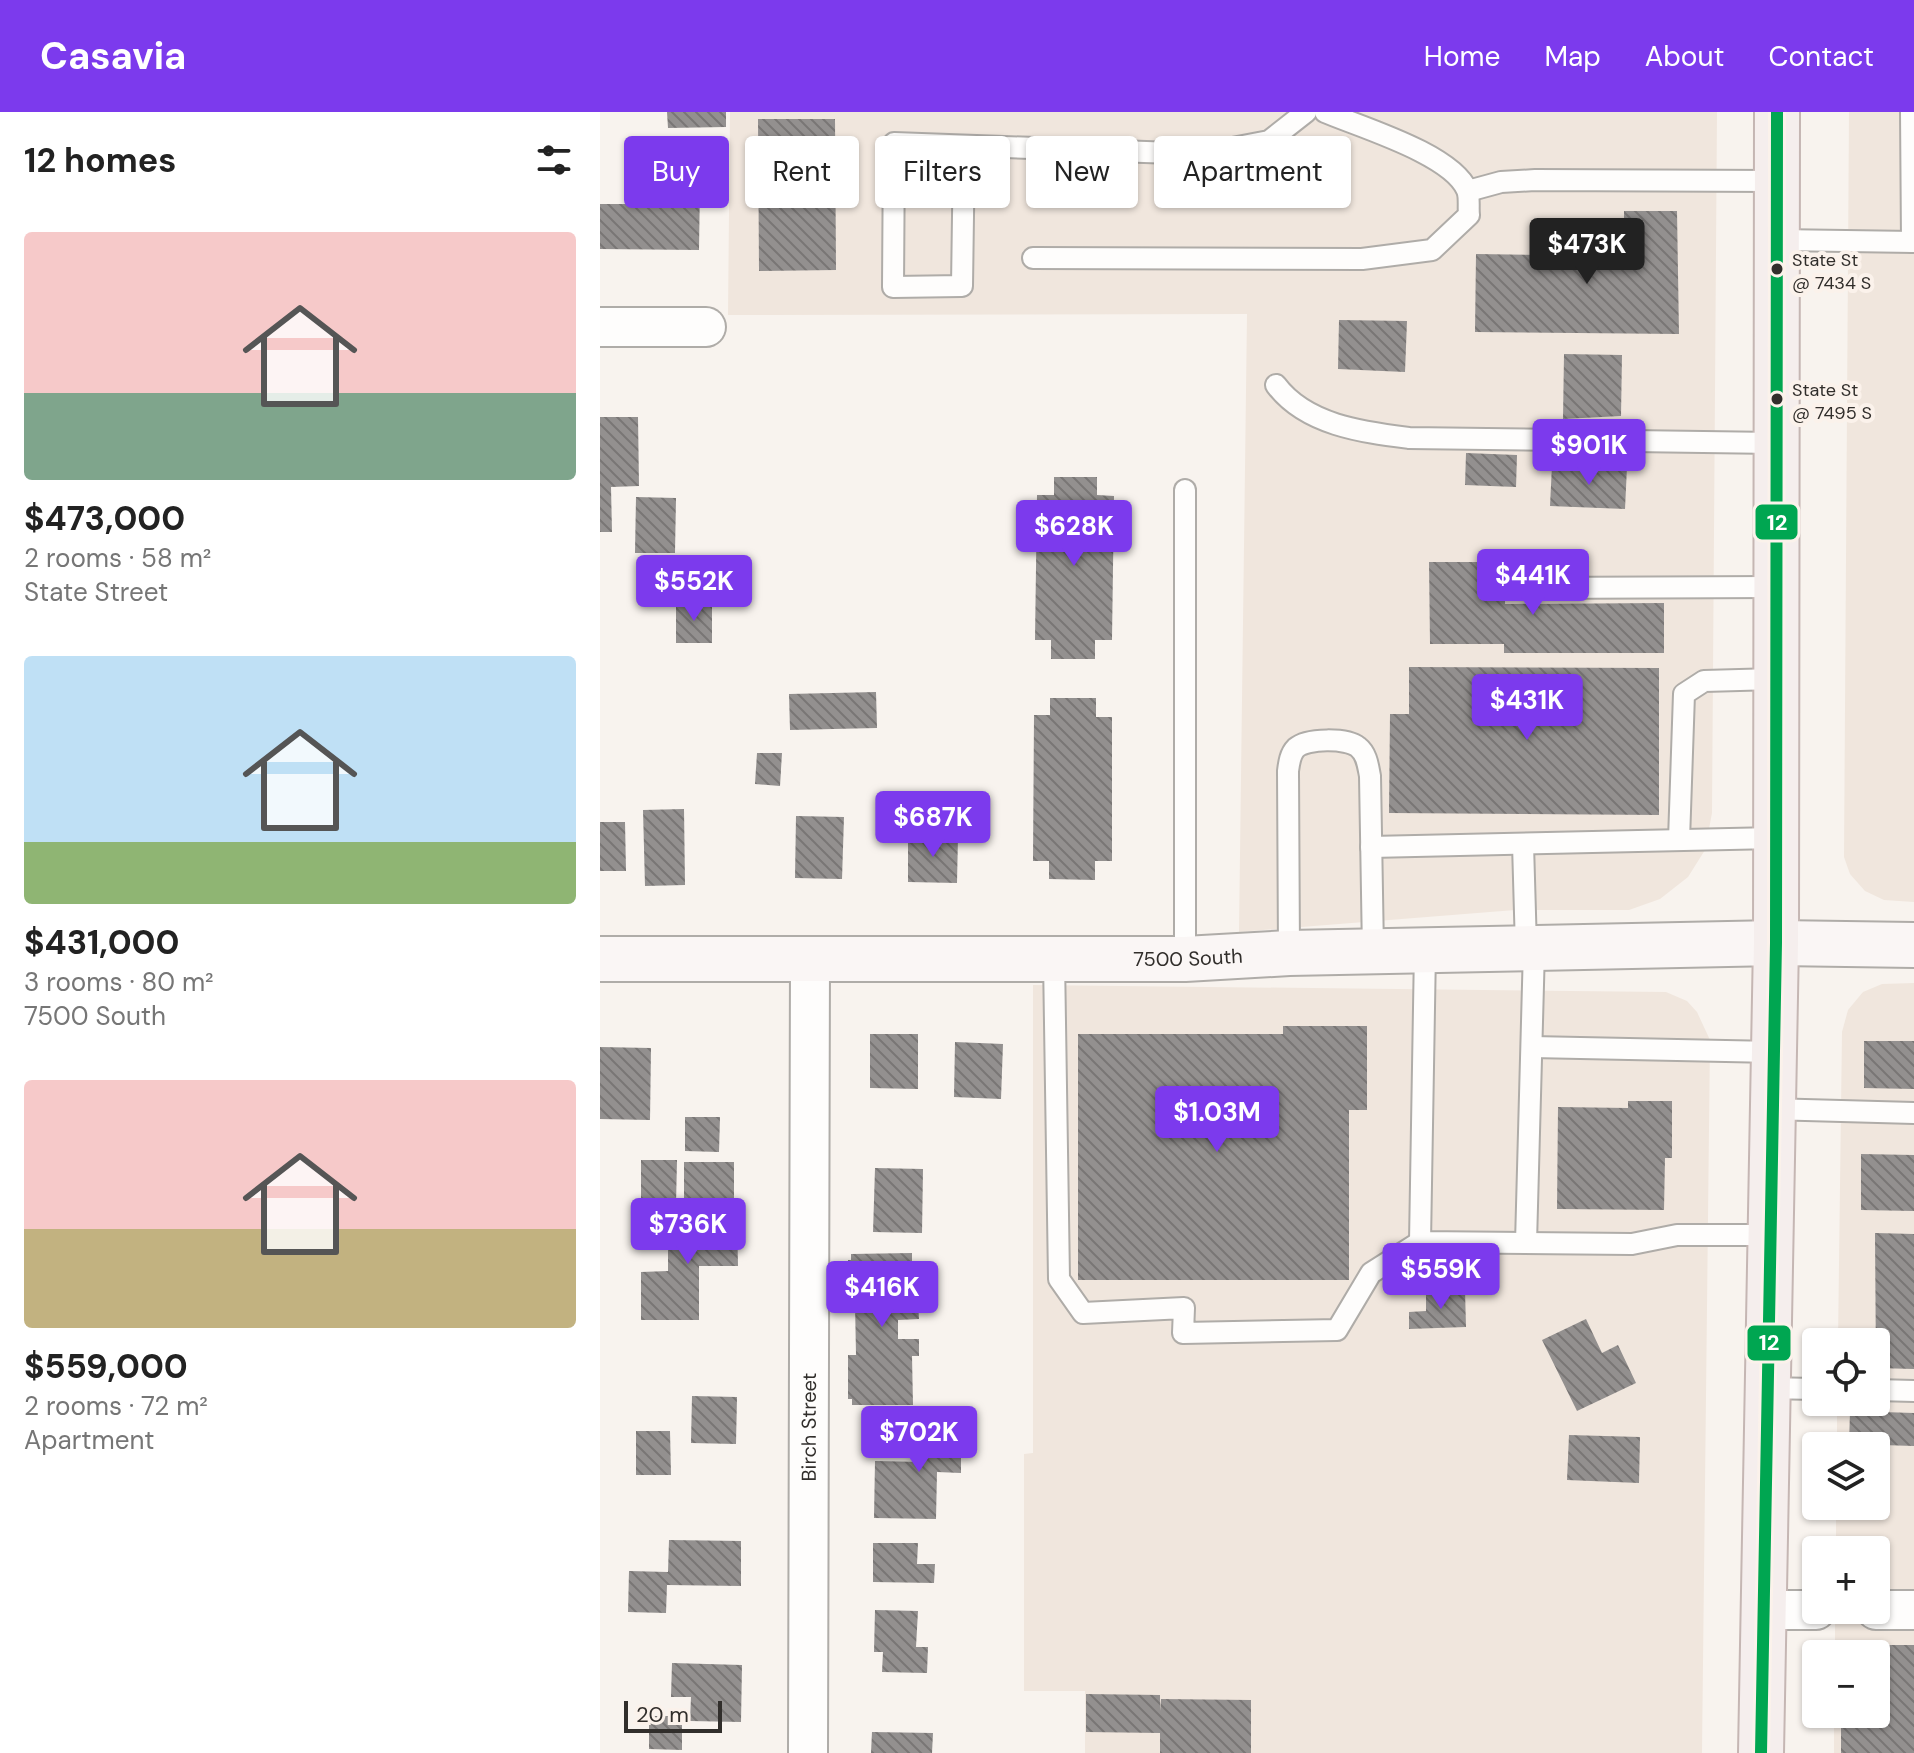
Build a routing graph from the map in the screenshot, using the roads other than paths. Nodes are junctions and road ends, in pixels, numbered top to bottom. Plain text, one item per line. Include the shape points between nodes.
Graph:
1 (1306, 112) edge
2 (1325, 112) edge
3 (1777, 112) edge
4 (1911, 112) edge
5 (964, 147) joint
6 (1010, 148) edge
7 (1776, 181) junction
8 (1468, 191) junction
9 (1775, 240) junction
10 (1913, 242) edge
11 (1033, 258) dead end
12 (600, 327) edge
13 (706, 327) dead end
14 (1276, 385) dead end
15 (1775, 443) junction
16 (1185, 490) dead end
17 (1775, 587) junction
18 (1516, 588) dead end
19 (1775, 679) junction
20 (1775, 838) junction
21 (1679, 840) junction
22 (1523, 844) junction
23 (1371, 847) junction
24 (1776, 943) junction
25 (1914, 945) edge
26 (1530, 948) junction
27 (1425, 950) junction
28 (1373, 951) junction
29 (1289, 953) junction
30 (600, 959) edge
31 (810, 959) junction
32 (1054, 959) junction
33 (1185, 959) junction
34 (1532, 1047) junction
35 (1774, 1052) junction
36 (1773, 1109) junction
37 (1914, 1113) edge
38 (1771, 1235) junction
39 (1420, 1242) junction
40 (1526, 1243) junction
41 (1768, 1388) junction
42 (1802, 1389) edge
43 (1890, 1390) edge
44 (1914, 1391) edge
45 (1765, 1610) junction
46 (1802, 1610) edge
47 (1890, 1610) edge
48 (1914, 1610) edge
49 (808, 1753) edge
50 (1761, 1753) edge

1 - 6 lane via 1269,141 1201,154
2 - 8 lane via 1422,152 1456,174
3 - 7 main road
4 - 10 lane
5 - 5 lane via 894,143 893,287 962,286
7 - 8 lane via 1535,180
7 - 9 main road
8 - 11 lane via 1469,215 1456,230 1432,250 1398,256
9 - 10 lane
9 - 15 main road
12 - 13 street
14 - 15 lane via 1300,409 1350,430 1387,435 1459,441
15 - 17 main road
16 - 33 lane
17 - 18 lane
17 - 19 main road
19 - 20 main road
19 - 21 lane via 1704,681 1684,694
20 - 21 lane
20 - 24 main road
21 - 22 lane
22 - 23 lane
22 - 26 lane
23 - 28 lane
23 - 29 lane via 1370,776 1358,746 1297,746 1288,771
24 - 25 street, 7500 South
24 - 26 street, 7500 South
24 - 35 main road
26 - 27 street, 7500 South
26 - 34 lane
27 - 28 street, 7500 South
27 - 39 lane
28 - 29 street, 7500 South
29 - 33 street, 7500 South
30 - 31 street, 7500 South
31 - 32 street, 7500 South
31 - 49 street, Birch Street
32 - 33 street, 7500 South
32 - 39 lane via 1059,1279 1083,1313 1184,1308 1183,1333 1337,1330 1371,1273
34 - 35 lane
34 - 40 lane
35 - 36 main road
36 - 37 lane
36 - 38 main road
38 - 40 lane via 1677,1235 1632,1244
38 - 41 main road
39 - 40 lane
41 - 42 lane
41 - 45 main road
43 - 44 lane
45 - 46 street
45 - 50 main road
47 - 48 street

